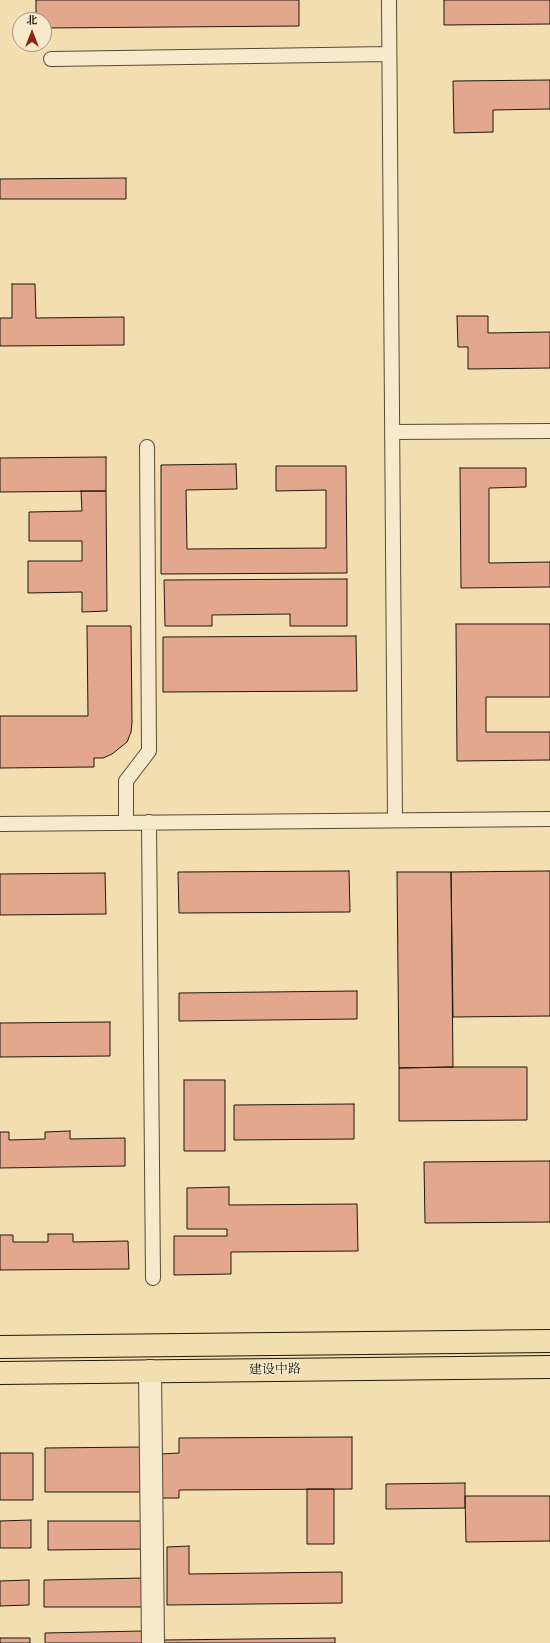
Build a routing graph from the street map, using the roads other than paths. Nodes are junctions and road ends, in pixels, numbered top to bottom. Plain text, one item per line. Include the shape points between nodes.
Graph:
1 (389, 0) edge
2 (389, 54) junction
3 (51, 58) dead end
4 (550, 431) edge
5 (392, 432) junction
6 (147, 447) dead end
7 (550, 819) edge
8 (395, 820) junction
9 (126, 822) junction
10 (149, 822) junction
11 (0, 824) edge
12 (153, 1278) dead end
13 (550, 1341) edge
14 (0, 1347) edge
15 (550, 1367) edge
16 (150, 1371) junction
17 (0, 1373) edge
18 (153, 1643) edge

1 - 2 lane
2 - 3 lane
2 - 5 lane
4 - 5 lane
5 - 8 lane
6 - 9 lane via 149,751 126,781
7 - 8 lane
8 - 10 lane
9 - 10 lane
9 - 11 lane
10 - 12 lane
13 - 14 main road, 建设中路
15 - 16 main road, 建设中路
16 - 17 main road, 建设中路
16 - 18 street

